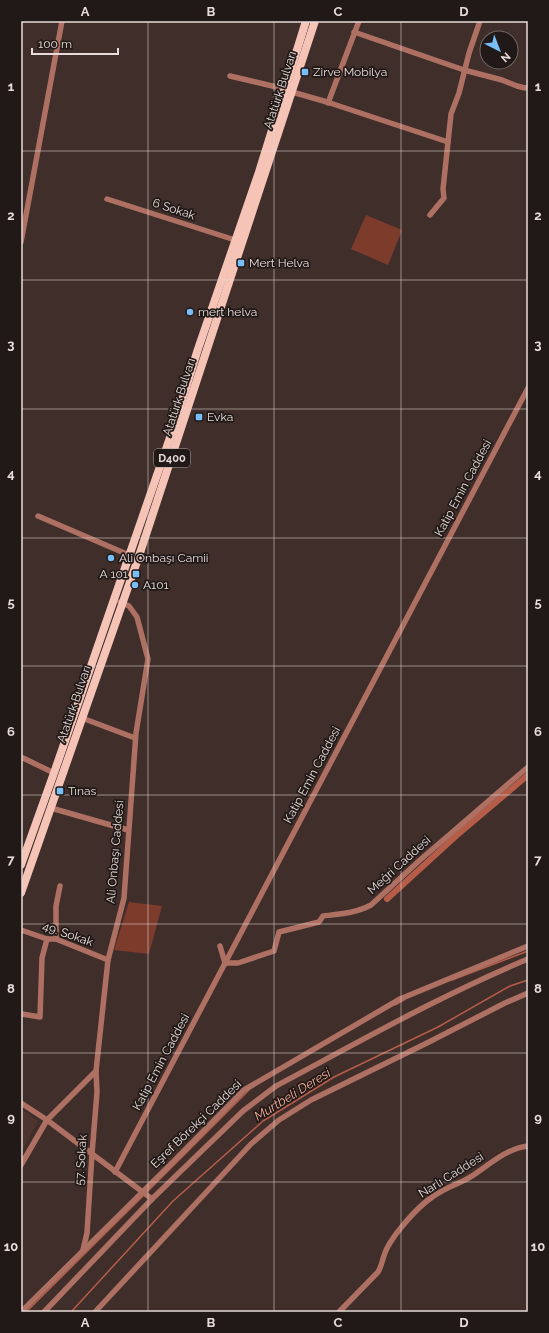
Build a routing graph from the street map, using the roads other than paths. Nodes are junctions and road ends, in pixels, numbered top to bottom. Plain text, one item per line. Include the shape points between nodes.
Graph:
1 (62, 21) edge
2 (306, 21) edge
3 (316, 21) edge
4 (359, 21) edge
5 (480, 21) edge
6 (354, 32) junction
7 (464, 70) junction
8 (230, 76) dead end
9 (528, 87) edge
10 (289, 91) junction
11 (328, 103) junction
12 (448, 142) junction
13 (107, 199) dead end
14 (430, 215) dead end
15 (235, 240) junction
16 (21, 242) edge
17 (528, 388) edge
18 (38, 516) dead end
19 (129, 555) junction
20 (118, 601) junction
21 (82, 718) junction
22 (135, 738) junction
23 (21, 758) edge
24 (528, 767) edge
25 (54, 773) junction
26 (51, 808) junction
27 (128, 830) junction
28 (21, 865) edge
29 (60, 886) dead end
30 (21, 893) edge
31 (21, 930) edge
32 (47, 938) junction
33 (56, 939) junction
34 (220, 946) dead end
35 (528, 946) edge
36 (528, 959) edge
37 (108, 960) junction
38 (225, 963) junction
39 (528, 993) edge
40 (22, 1014) dead end
41 (96, 1071) junction
42 (21, 1103) edge
43 (47, 1120) junction
44 (528, 1146) edge
45 (92, 1154) junction
46 (21, 1165) edge
47 (115, 1172) junction
48 (146, 1195) junction
49 (83, 1250) junction
50 (21, 1312) edge
51 (44, 1312) edge
52 (94, 1312) edge
53 (339, 1312) edge

1 - 16 street
2 - 10 main road, Atatürk Bulvarı / D400
3 - 10 main road, Atatürk Bulvarı / D400
4 - 6 street
5 - 7 street
6 - 7 street
6 - 11 street
7 - 9 street
7 - 12 street via 451,114
8 - 10 street
10 - 11 street
10 - 15 main road, Atatürk Bulvarı / D400
10 - 20 main road, Atatürk Bulvarı / D400 via 180,432
11 - 12 street
12 - 14 street via 444,198
13 - 15 street, 6 Sokak
15 - 19 main road, Atatürk Bulvarı / D400
17 - 38 street, Katip Emin Caddesi
18 - 19 street
19 - 20 main road, Atatürk Bulvarı / D400
20 - 21 main road, Atatürk Bulvarı / D400
20 - 22 street, Ali Onbaşı Caddesi via 129,606 137,617 148,660
20 - 25 main road, Atatürk Bulvarı / D400
21 - 22 street
21 - 26 main road, Atatürk Bulvarı / D400
22 - 27 street, Ali Onbaşı Caddesi
23 - 25 street
24 - 38 street, Meğri Caddesi via 371,905 346,914 323,916 319,922 279,932 274,952 238,963
25 - 28 main road, Atatürk Bulvarı / D400
26 - 27 street
26 - 30 main road, Atatürk Bulvarı / D400
27 - 37 street, Ali Onbaşı Caddesi via 124,898
29 - 33 street via 56,906
31 - 32 street, 49. Sokak
32 - 33 street, 49. Sokak
32 - 40 street via 42,958 40,1017
33 - 37 street, 49. Sokak
34 - 38 street
35 - 48 street, Eşref Börekçi Caddesi via 400,999 254,1083 175,1160
36 - 48 street via 442,998 276,1086 243,1110
37 - 41 street, Ali Onbaşı Caddesi
38 - 47 street, Katip Emin Caddesi
39 - 52 street via 311,1100 279,1120 251,1144
41 - 43 street
41 - 45 street, 57. Sokak via 97,1092
42 - 43 street
43 - 45 street
43 - 46 street
44 - 53 street, Narlı Caddesi via 502,1155 471,1177 442,1191 422,1205 391,1241 378,1272
45 - 47 street
45 - 49 street, 57. Sokak via 87,1233
47 - 48 street
48 - 49 street, Eşref Börekçi Caddesi
48 - 51 street
49 - 50 street, Eşref Börekçi Caddesi

